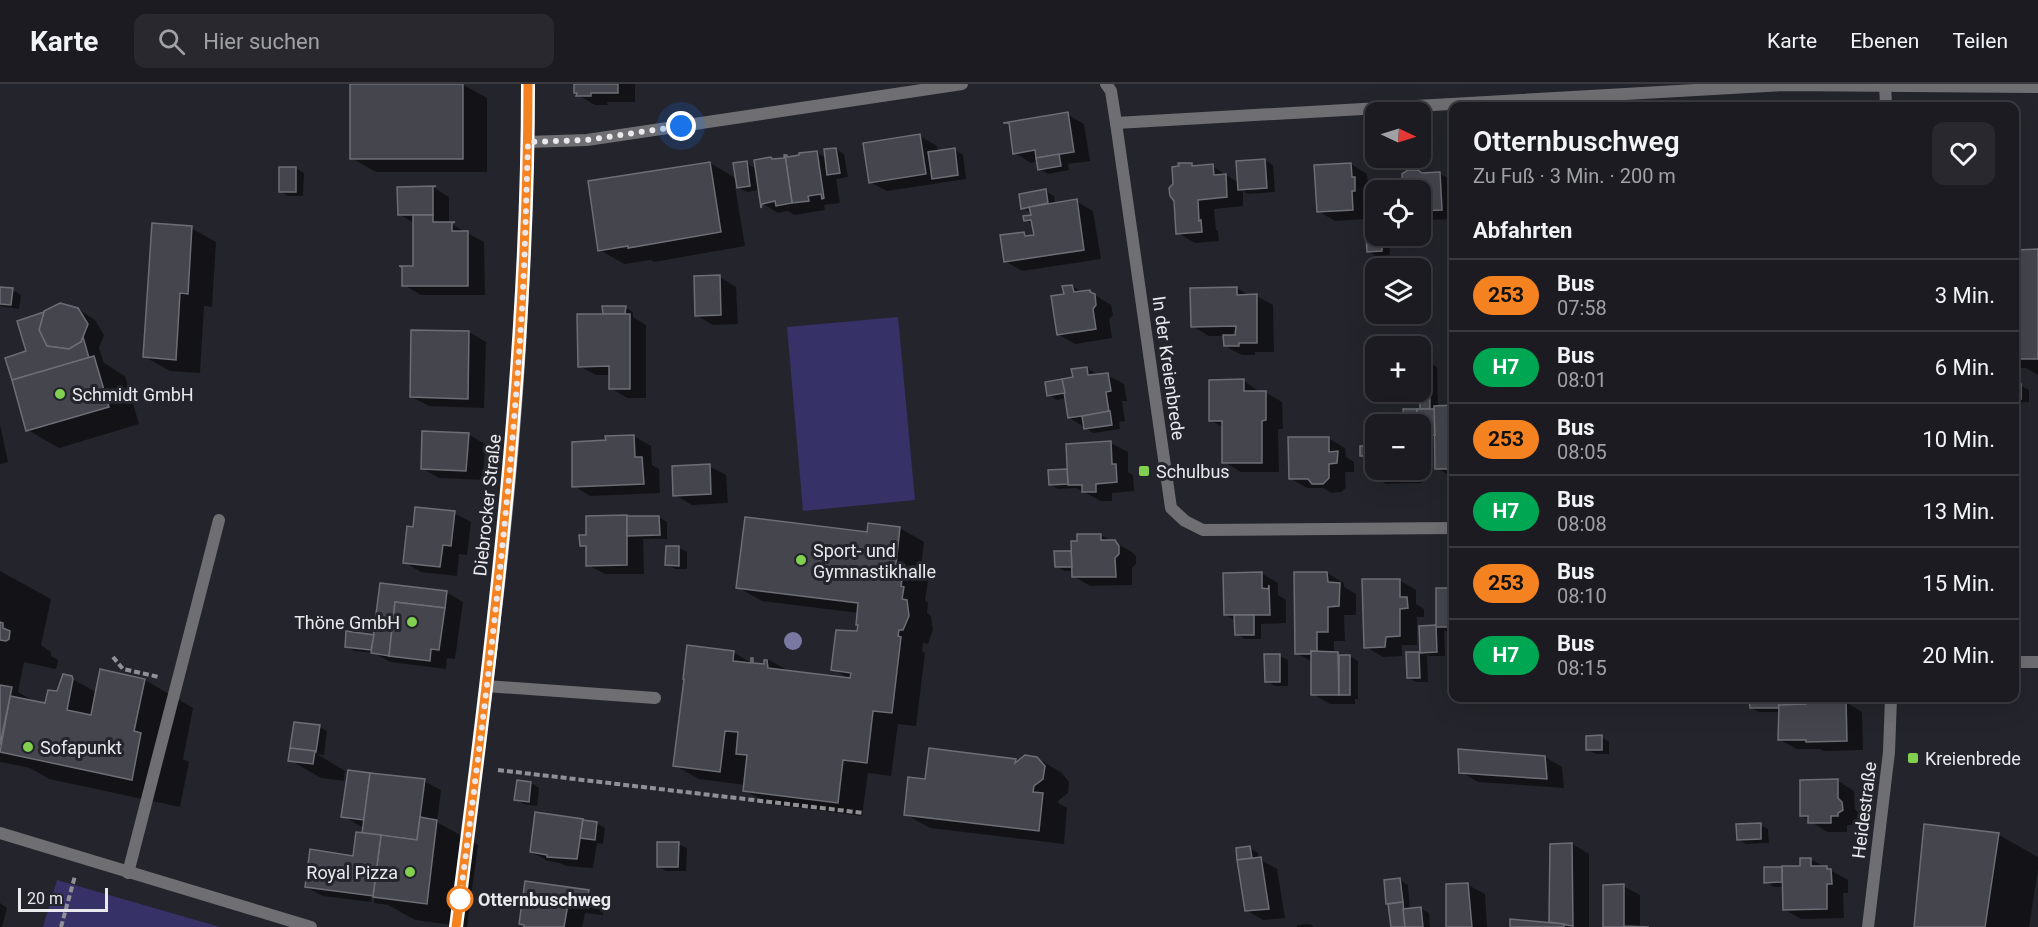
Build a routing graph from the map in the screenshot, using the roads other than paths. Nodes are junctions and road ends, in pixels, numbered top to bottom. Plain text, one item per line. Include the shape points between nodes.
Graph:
1 (528, 84) edge
2 (962, 84) edge
3 (1106, 84) edge
4 (1886, 84) edge
5 (2038, 87) edge
6 (1495, 102) edge
7 (1886, 102) edge
8 (1449, 105) edge
9 (1116, 123) junction
10 (528, 142) junction
11 (219, 520) dead end
12 (1449, 528) edge
13 (2019, 662) edge
14 (2038, 662) edge
15 (486, 686) junction
16 (655, 698) dead end
17 (1892, 702) edge
18 (0, 833) edge
19 (128, 873) junction
20 (311, 927) edge
21 (456, 927) edge
22 (1868, 927) edge

1 - 10 main road, Diebrocker Straße
2 - 10 street via 587,140
3 - 9 street, In der Kreienbrede via 1112,91
4 - 5 street
4 - 6 street
4 - 7 street
8 - 9 street
9 - 12 street, In der Kreienbrede via 1171,507 1203,531
10 - 15 main road, Diebrocker Straße via 520,342
11 - 19 street
13 - 14 street
15 - 16 street
15 - 21 main road, Diebrocker Straße
17 - 22 street, Heidestraße
18 - 19 street
19 - 20 street

